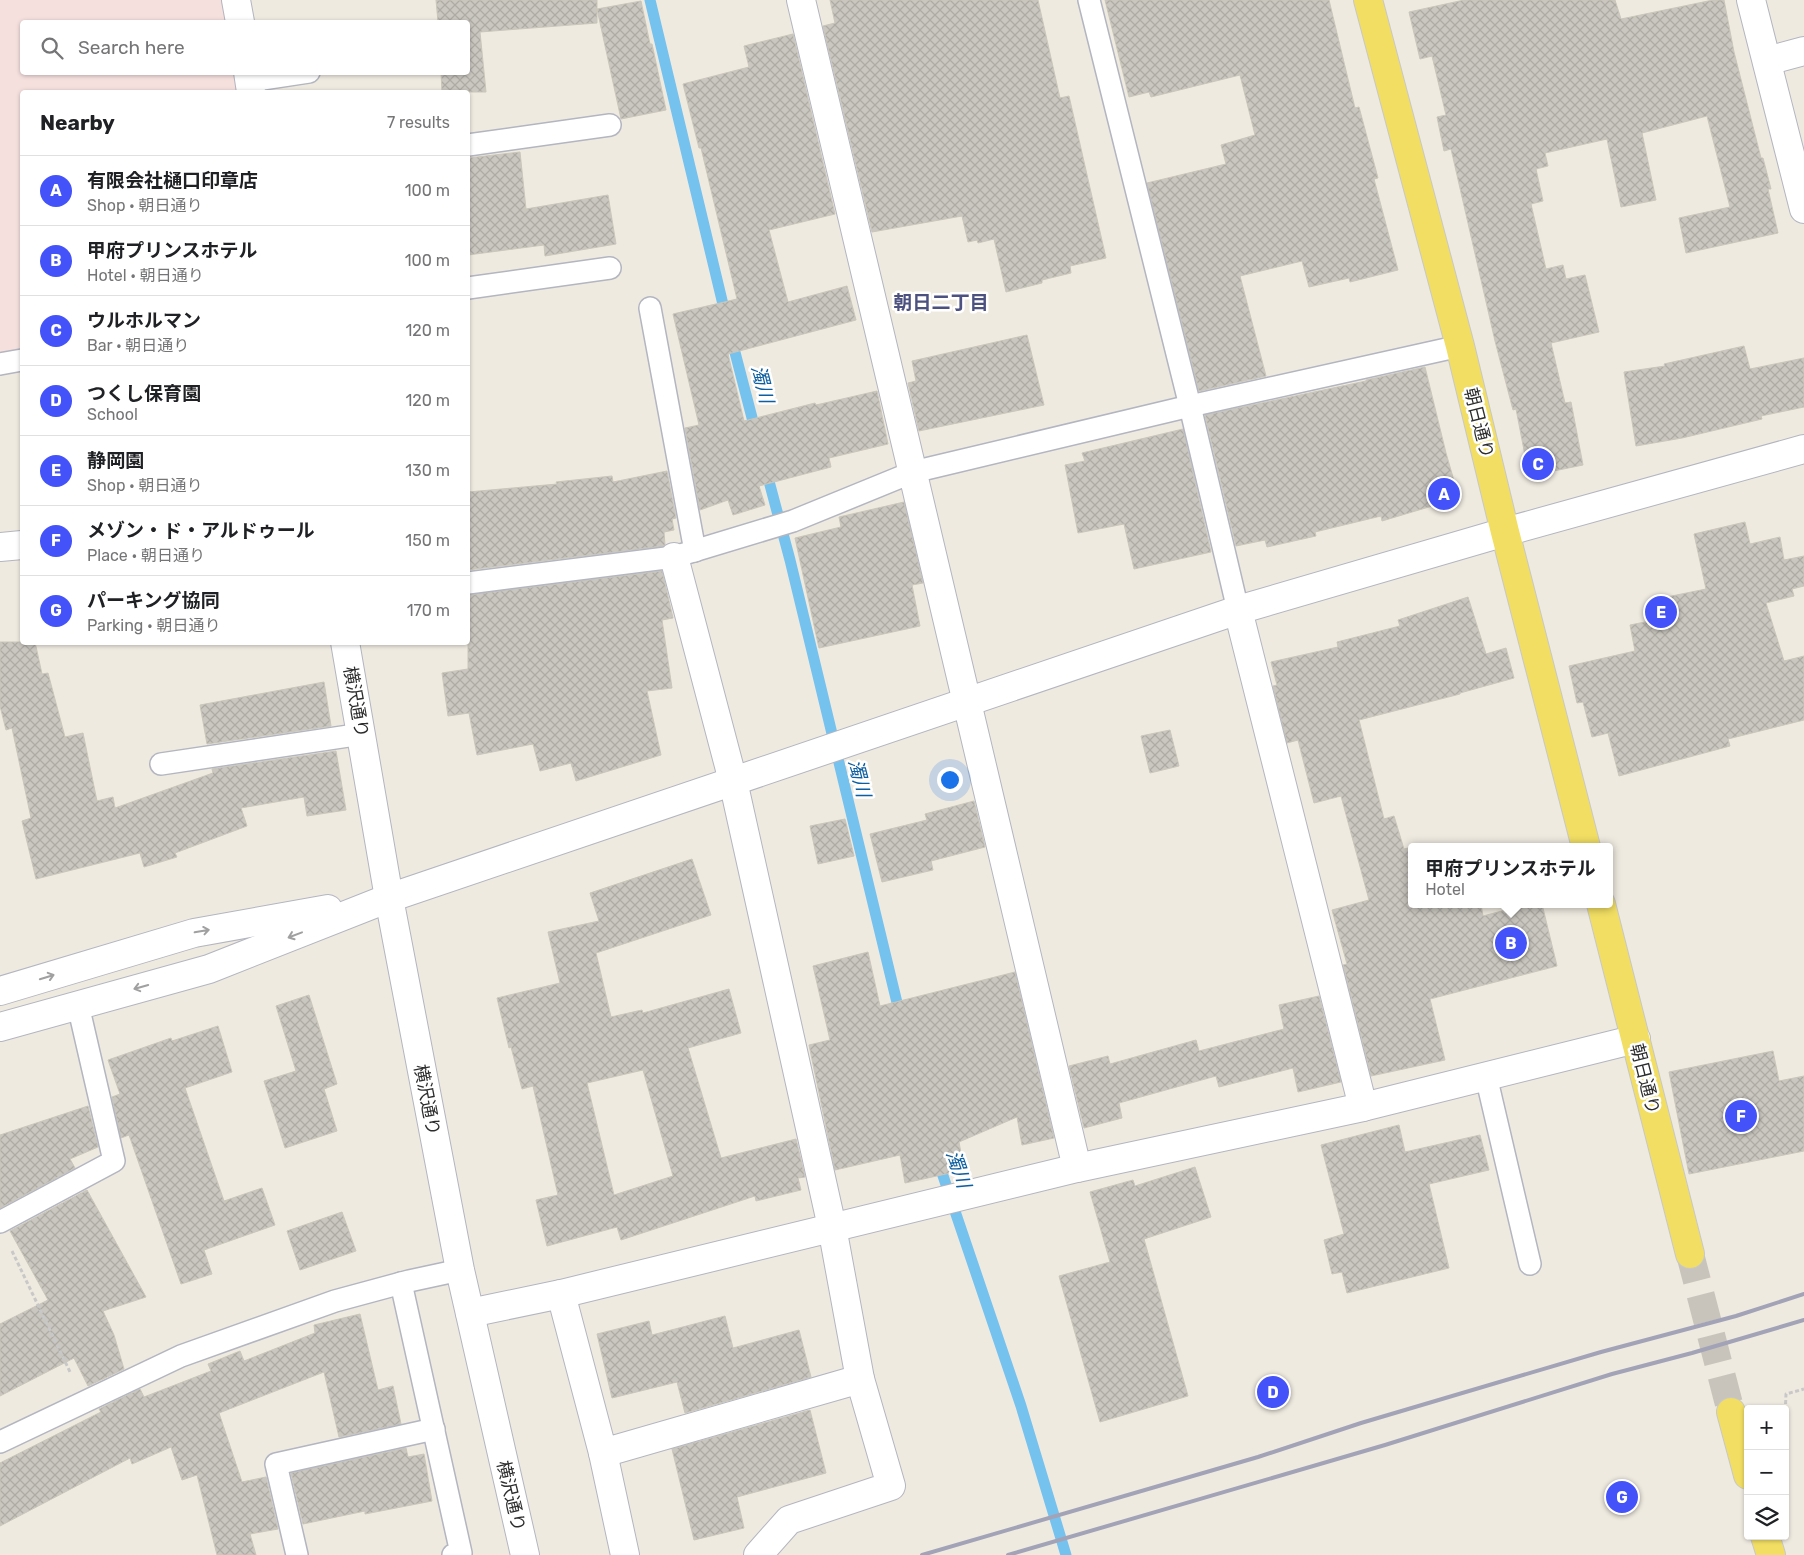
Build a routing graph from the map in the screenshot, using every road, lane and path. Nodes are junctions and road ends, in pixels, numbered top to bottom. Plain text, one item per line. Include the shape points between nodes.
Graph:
1 (236, 0) edge
2 (801, 0) edge
3 (1089, 0) edge
4 (1368, 0) edge
5 (1750, 0) edge
6 (240, 20) edge
7 (1804, 51) edge
8 (1767, 61) junction
9 (291, 75) edge
10 (250, 82) edge
11 (610, 125) dead end
12 (470, 146) edge
13 (1804, 209) edge
14 (610, 268) dead end
15 (470, 288) edge
16 (650, 308) dead end
17 (1460, 346) junction
18 (20, 360) edge
19 (0, 364) edge
20 (1190, 406) junction
21 (1804, 449) edge
22 (913, 472) junction
23 (1505, 532) junction
24 (20, 545) edge
25 (0, 547) edge
26 (684, 554) junction
27 (470, 583) edge
28 (1238, 610) junction
29 (346, 645) edge
30 (968, 702) junction
31 (362, 734) junction
32 (161, 764) dead end
33 (733, 781) junction
34 (1585, 843) edge
35 (389, 898) junction
36 (1602, 908) edge
37 (0, 991) edge
38 (78, 1005) junction
39 (0, 1027) edge
40 (1636, 1039) junction
41 (1486, 1076) junction
42 (1363, 1106) junction
43 (1077, 1168) junction
44 (0, 1222) edge
45 (832, 1227) junction
46 (8, 1243) dead end
47 (1690, 1254) tunnel mouth
48 (1530, 1264) dead end
49 (460, 1270) junction
50 (401, 1283) junction
51 (561, 1294) junction
52 (470, 1314) junction
53 (860, 1379) junction
54 (1804, 1389) edge
55 (85, 1402) junction
56 (1786, 1405) edge
57 (1731, 1412) tunnel mouth
58 (434, 1429) junction
59 (0, 1442) edge
60 (603, 1453) junction
61 (1744, 1460) edge
62 (1766, 1540) edge
63 (297, 1555) edge
64 (452, 1555) edge
65 (525, 1555) edge
66 (625, 1555) edge
67 (758, 1555) edge
68 (1771, 1555) edge

1 - 6 street
2 - 22 street
3 - 20 lane
4 - 17 main road, 朝日通り
5 - 8 street
7 - 8 street
8 - 13 street
9 - 10 lane
11 - 12 lane
14 - 15 lane
16 - 26 lane
17 - 20 lane
17 - 23 main road, 朝日通り
18 - 19 lane
20 - 22 lane
20 - 28 lane
21 - 23 street
22 - 26 lane via 793,521
22 - 30 street
23 - 28 street
23 - 34 main road, 朝日通り
24 - 25 street
26 - 27 lane
26 - 33 street
28 - 30 street
28 - 42 street
29 - 31 street, 横沢通り
30 - 33 street
30 - 43 street
31 - 32 lane
31 - 35 street, 横沢通り
33 - 35 street
33 - 45 street
37 -> 35 street via 194,933
35 -> 38 street via 209,968
35 - 49 street, 横沢通り
36 - 40 main road, 朝日通り
38 - 39 street
38 - 44 lane via 114,1160
40 - 41 street
40 - 47 main road, 朝日通り
41 - 42 street
41 - 48 lane
42 - 43 street
43 - 45 street
45 - 51 street
45 - 53 street
46 - 55 path
49 - 50 lane
49 - 52 street, 横沢通り
50 - 55 lane via 335,1301 181,1356
50 - 58 lane
51 - 52 street
51 - 60 street
52 - 65 street, 横沢通り
53 - 60 street
53 - 67 street via 891,1486 789,1520
54 - 56 path via 1786,1394
55 - 59 lane
57 - 61 main road
58 - 63 lane via 276,1464
58 - 64 lane via 461,1553
60 - 66 street
62 - 68 main road

